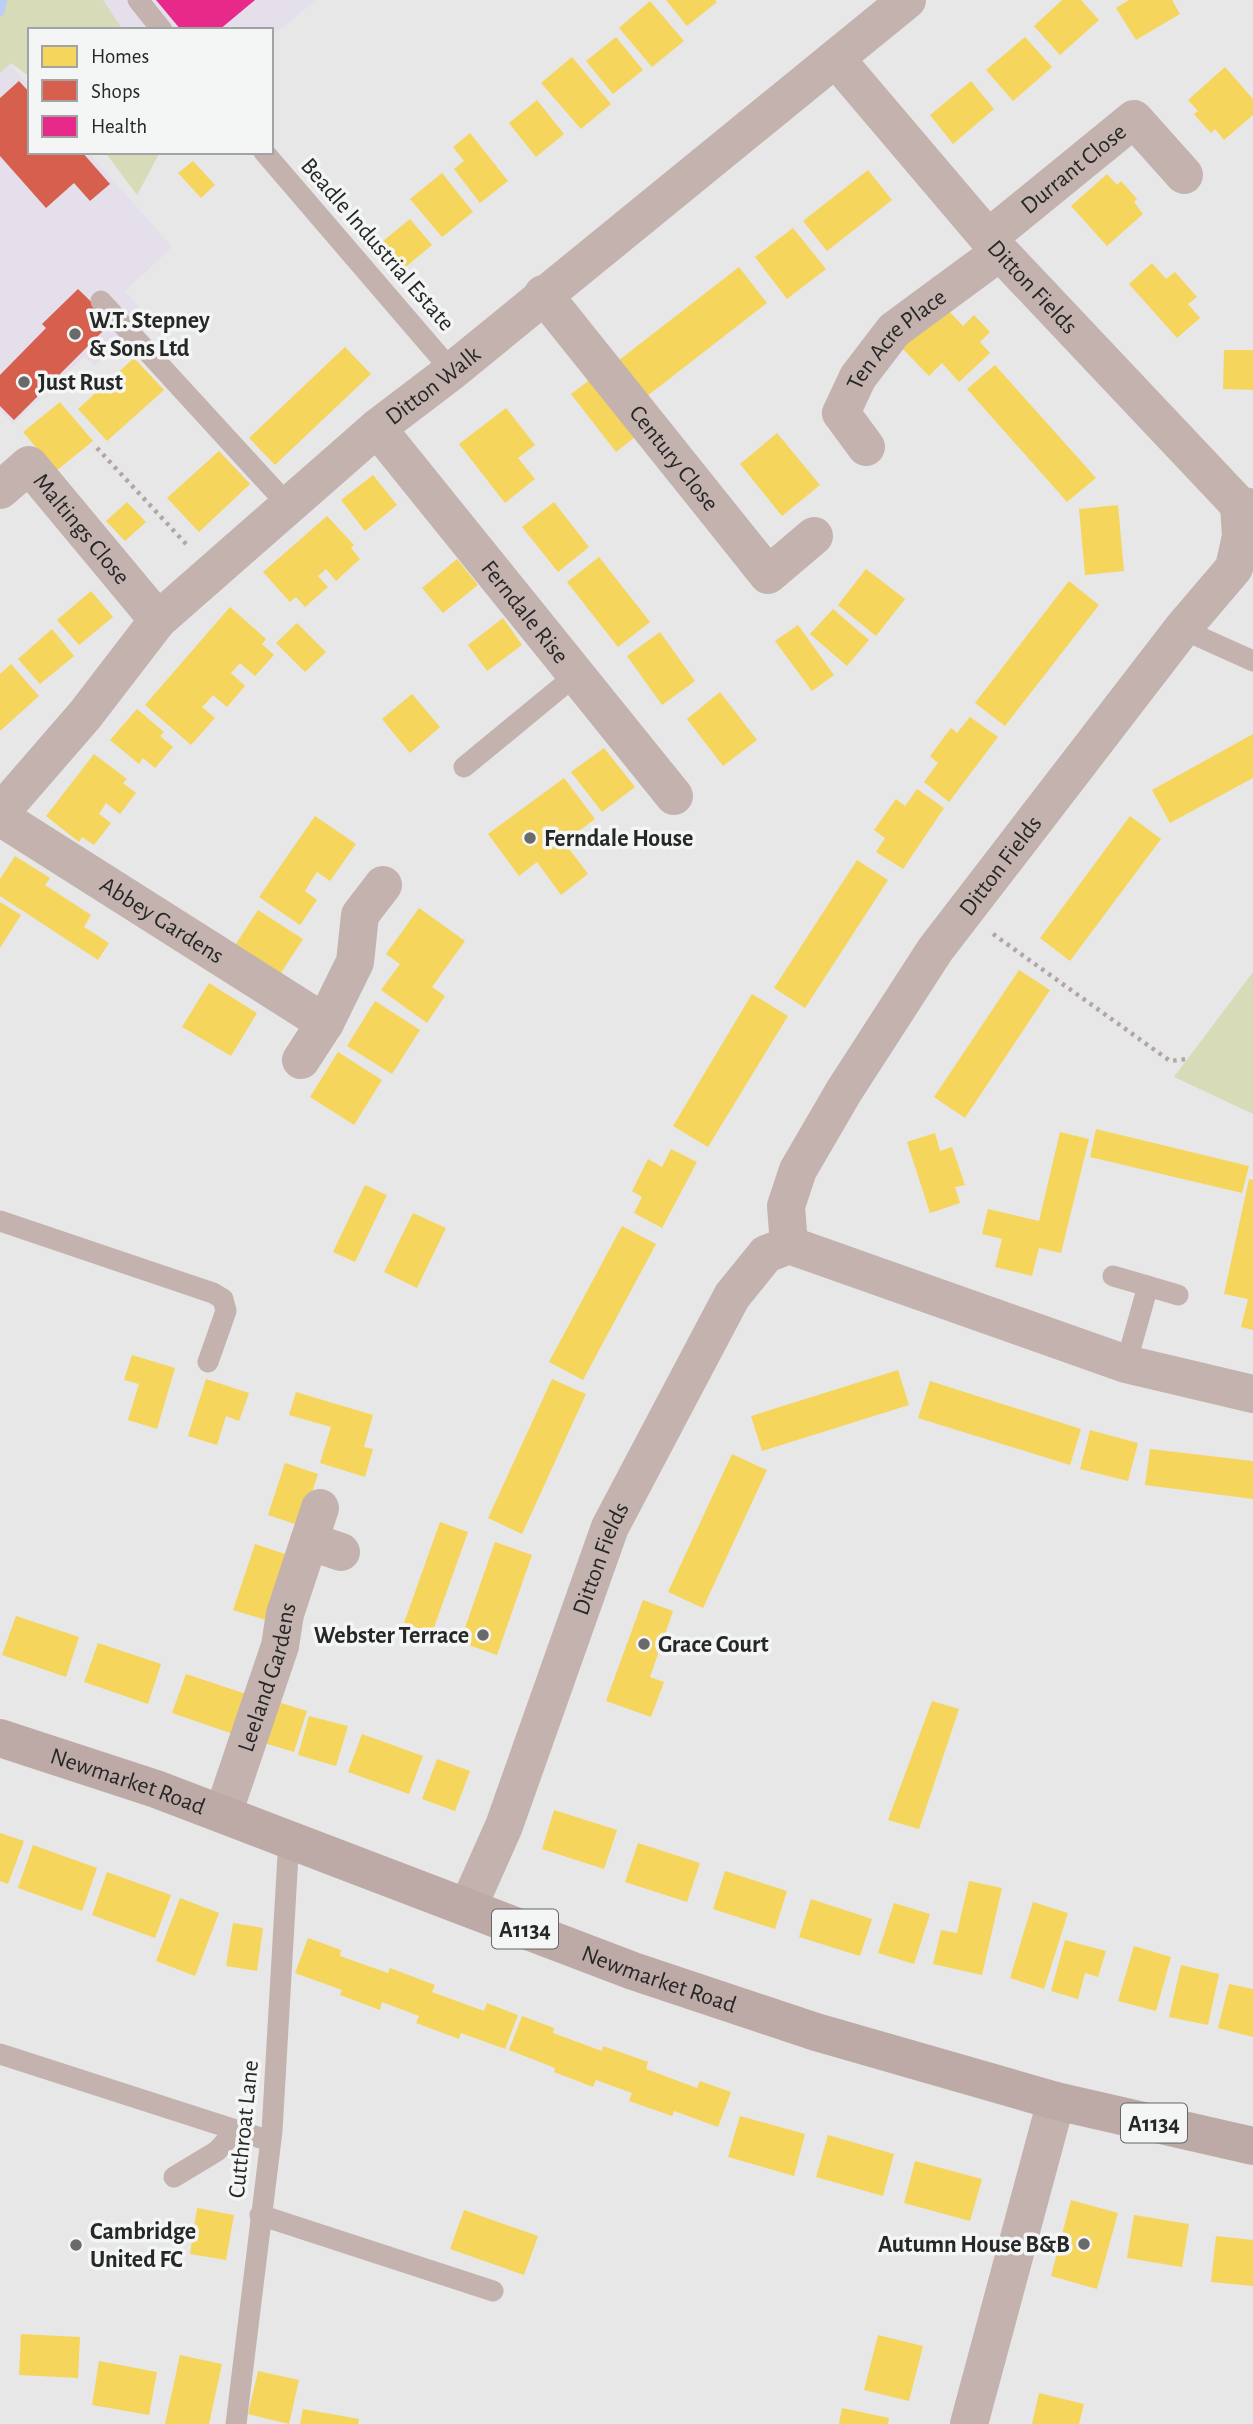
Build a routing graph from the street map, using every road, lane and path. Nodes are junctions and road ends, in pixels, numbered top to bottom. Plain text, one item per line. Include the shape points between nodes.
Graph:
1 (138, 0) edge
2 (908, 0) edge
3 (160, 28) edge
4 (836, 59) junction
5 (266, 154) edge
6 (1184, 175) dead end
7 (995, 245) junction
8 (543, 294) junction
9 (101, 301) dead end
10 (452, 371) junction
11 (377, 428) junction
12 (866, 447) dead end
13 (97, 449) dead end
14 (0, 490) edge
15 (288, 505) junction
16 (1246, 507) edge
17 (814, 536) dead end
18 (213, 572) junction
19 (158, 620) junction
20 (1182, 629) junction
21 (1253, 661) edge
22 (577, 674) junction
23 (464, 767) dead end
24 (674, 796) dead end
25 (0, 815) edge
26 (383, 885) dead end
27 (964, 913) junction
28 (325, 1023) junction
29 (1187, 1059) dead end
30 (301, 1060) dead end
31 (0, 1221) edge
32 (789, 1245) junction
33 (1113, 1276) dead end
34 (1147, 1286) junction
35 (1178, 1295) dead end
36 (208, 1363) dead end
37 (1126, 1364) junction
38 (1253, 1394) edge
39 (323, 1534) dead end
40 (0, 1738) edge
41 (223, 1814) junction
42 (289, 1838) junction
43 (468, 1907) junction
44 (0, 2054) edge
45 (1056, 2101) junction
46 (236, 2130) junction
47 (270, 2141) junction
48 (1253, 2146) edge
49 (174, 2177) dead end
50 (260, 2214) junction
51 (493, 2291) dead end
52 (236, 2424) edge
53 (969, 2424) edge

1 - 3 lane
2 - 4 street, Ditton Walk
4 - 7 street, Ditton Fields
4 - 8 street, Ditton Walk
5 - 10 lane, Beadle Industrial Estate
6 - 7 street, Durrant Close via 1134,120
7 - 12 street, Ten Acre Place via 894,330 858,377 841,413
7 - 16 street, Ditton Fields
8 - 10 street, Ditton Walk
8 - 17 street, Century Close via 768,575
9 - 15 lane
10 - 11 street, Ditton Walk
11 - 15 street, Ditton Walk
11 - 22 street, Ferndale Rise
13 - 18 path
14 - 19 street, Maltings Close via 29,465
15 - 18 street, Ditton Walk
16 - 20 street, Ditton Fields via 1234,568
18 - 19 street, Ditton Walk
19 - 25 street, Ditton Walk
20 - 21 lane
20 - 27 street, Ditton Fields
22 - 23 lane
22 - 24 street, Ferndale Rise
25 - 28 street, Abbey Gardens
26 - 28 street via 360,915 355,962
27 - 29 path via 1170,1061
27 - 32 street, Ditton Fields via 935,950 798,1170 786,1206
28 - 30 street
31 - 36 lane via 223,1299 226,1311
32 - 37 street
32 - 43 street, Ditton Fields via 766,1254 732,1296 610,1527 504,1826
33 - 34 lane
34 - 35 lane
34 - 37 lane
37 - 38 street
39 - 41 street, Leeland Gardens via 285,1614 280,1646
40 - 41 main road, Newmarket Road / A1134
41 - 42 main road, Newmarket Road / A1134
42 - 43 main road, Newmarket Road / A1134
42 - 47 lane, Cutthroat Lane
43 - 45 main road, Newmarket Road / A1134 via 633,1971 816,2032
44 - 46 lane
45 - 48 main road, Newmarket Road / A1134
45 - 53 street
46 - 47 lane
46 - 49 lane via 217,2151
47 - 50 lane, Cutthroat Lane
50 - 51 lane
50 - 52 lane, Cutthroat Lane

